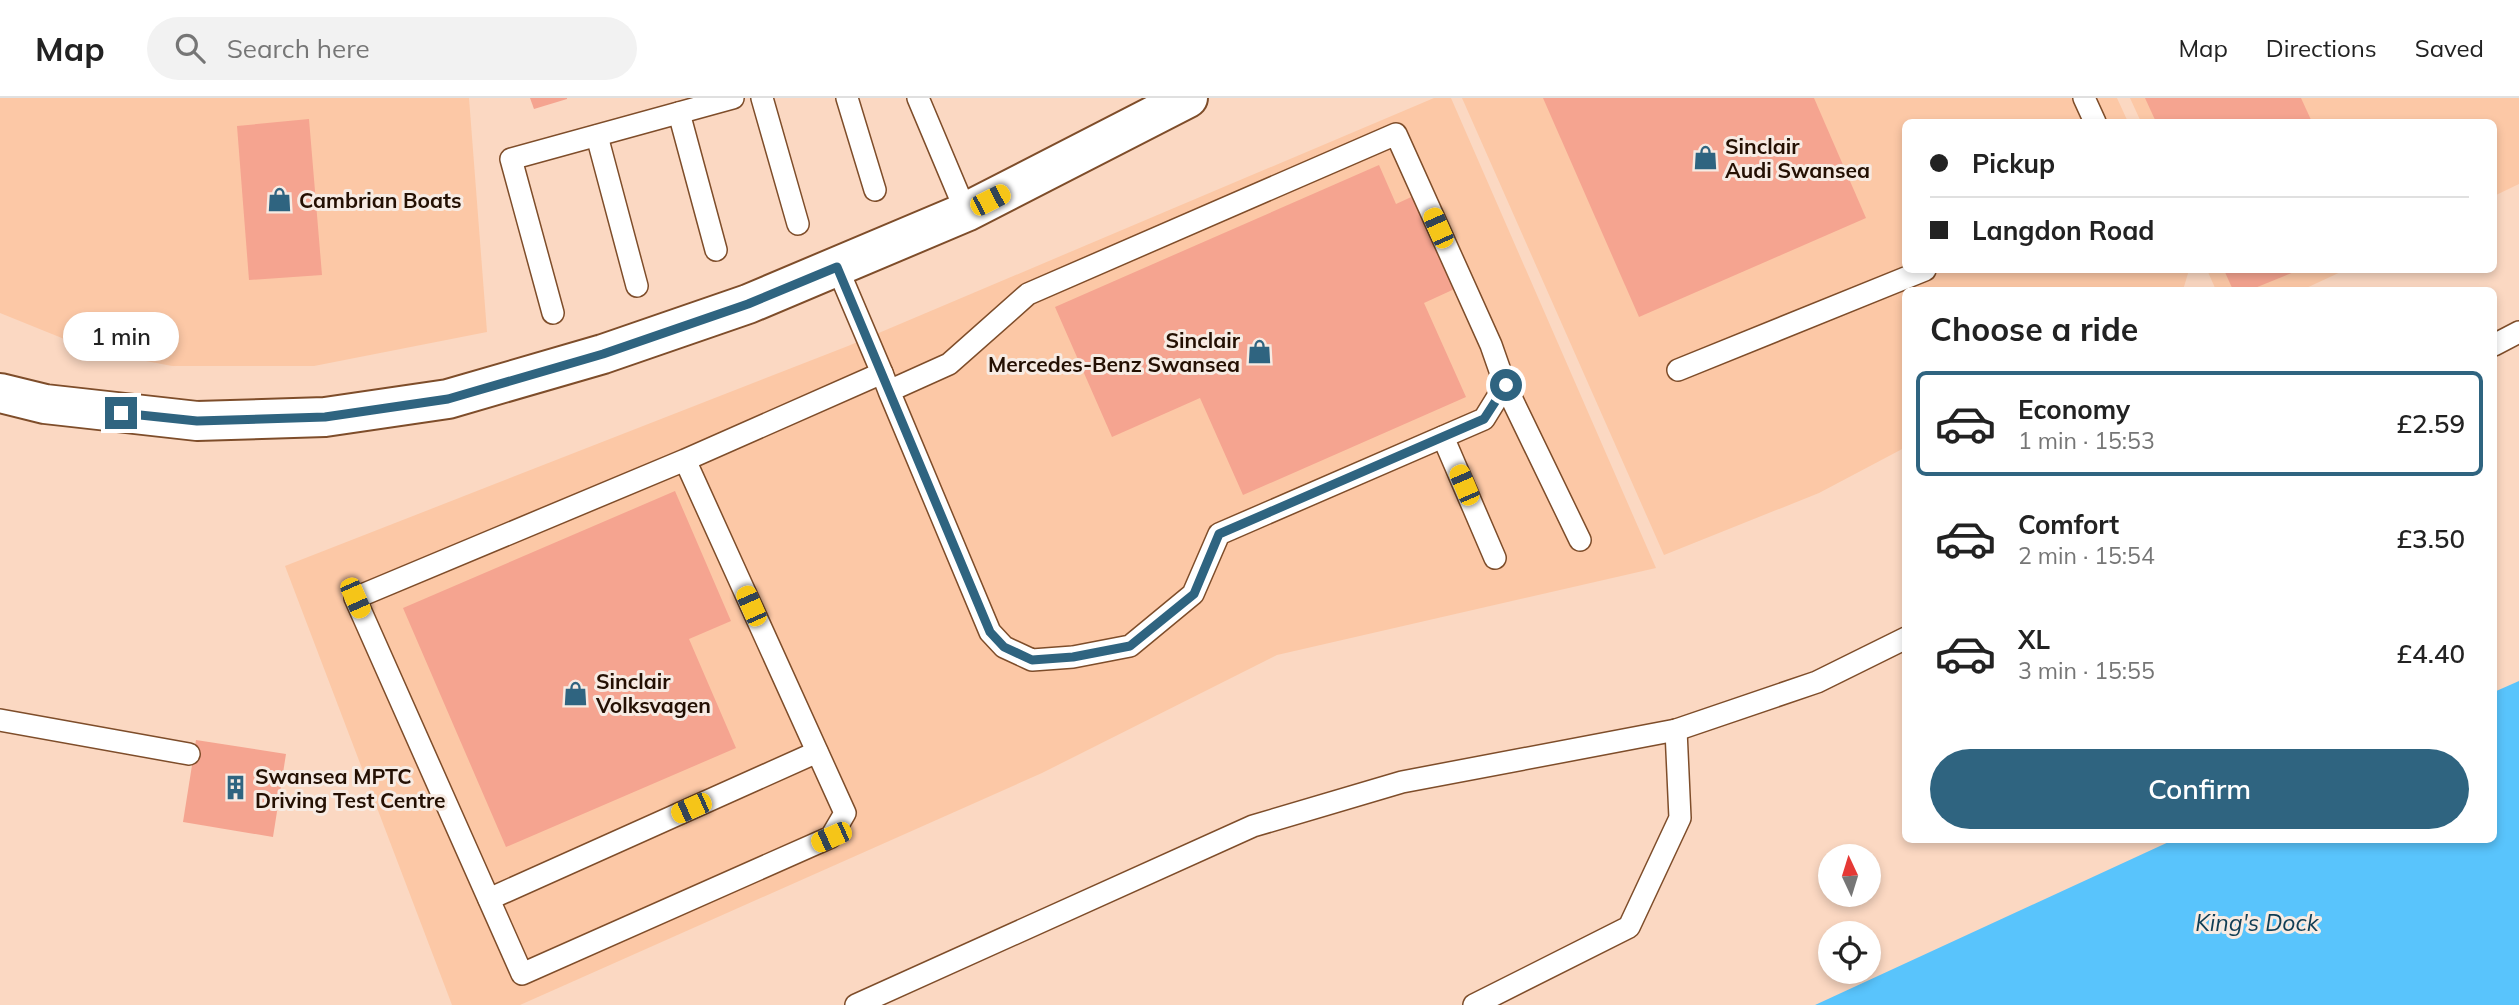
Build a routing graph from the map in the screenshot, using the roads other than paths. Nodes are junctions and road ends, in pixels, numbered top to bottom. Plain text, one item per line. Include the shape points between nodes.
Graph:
1 (733, 98) edge
2 (762, 98) edge
3 (847, 98) edge
4 (918, 98) edge
5 (1188, 98) edge
6 (2084, 98) edge
7 (679, 113) junction
8 (2094, 119) edge
9 (597, 136) junction
10 (875, 190) dead end
11 (966, 212) junction
12 (799, 224) dead end
13 (716, 250) dead end
14 (837, 267) junction
15 (1918, 273) edge
16 (637, 286) dead end
17 (553, 313) dead end
18 (2519, 332) edge
19 (2497, 343) edge
20 (1678, 370) dead end
21 (885, 382) junction
22 (1506, 385) junction
23 (0, 393) edge
24 (1443, 437) junction
25 (685, 460) junction
26 (1580, 540) dead end
27 (1495, 558) dead end
28 (1902, 640) edge
29 (0, 720) edge
30 (1676, 730) junction
31 (817, 752) junction
32 (190, 754) dead end
33 (489, 899) junction
34 (856, 1005) edge
35 (1474, 1005) edge

1 - 7 lane
2 - 12 lane
3 - 10 lane
4 - 11 lane
5 - 11 street
6 - 8 lane
7 - 9 lane
7 - 13 lane
9 - 16 lane
9 - 17 lane via 511,159
11 - 14 street
14 - 21 lane
14 - 23 street via 748,304 603,354 448,399 325,417 197,421 45,404
15 - 20 lane
18 - 19 lane
21 - 22 lane via 949,364 1028,294 1396,134
21 - 24 lane via 990,632 1004,647 1032,660 1130,646 1194,594 1219,534
21 - 25 lane
22 - 24 lane via 1484,419
22 - 26 lane
24 - 27 lane
25 - 31 lane
25 - 33 lane via 355,598
28 - 30 lane via 1817,682
29 - 32 lane
30 - 34 lane via 1402,782 1252,826
30 - 35 lane via 1680,818 1629,927
31 - 33 lane
31 - 33 lane via 845,813 831,837 522,974

